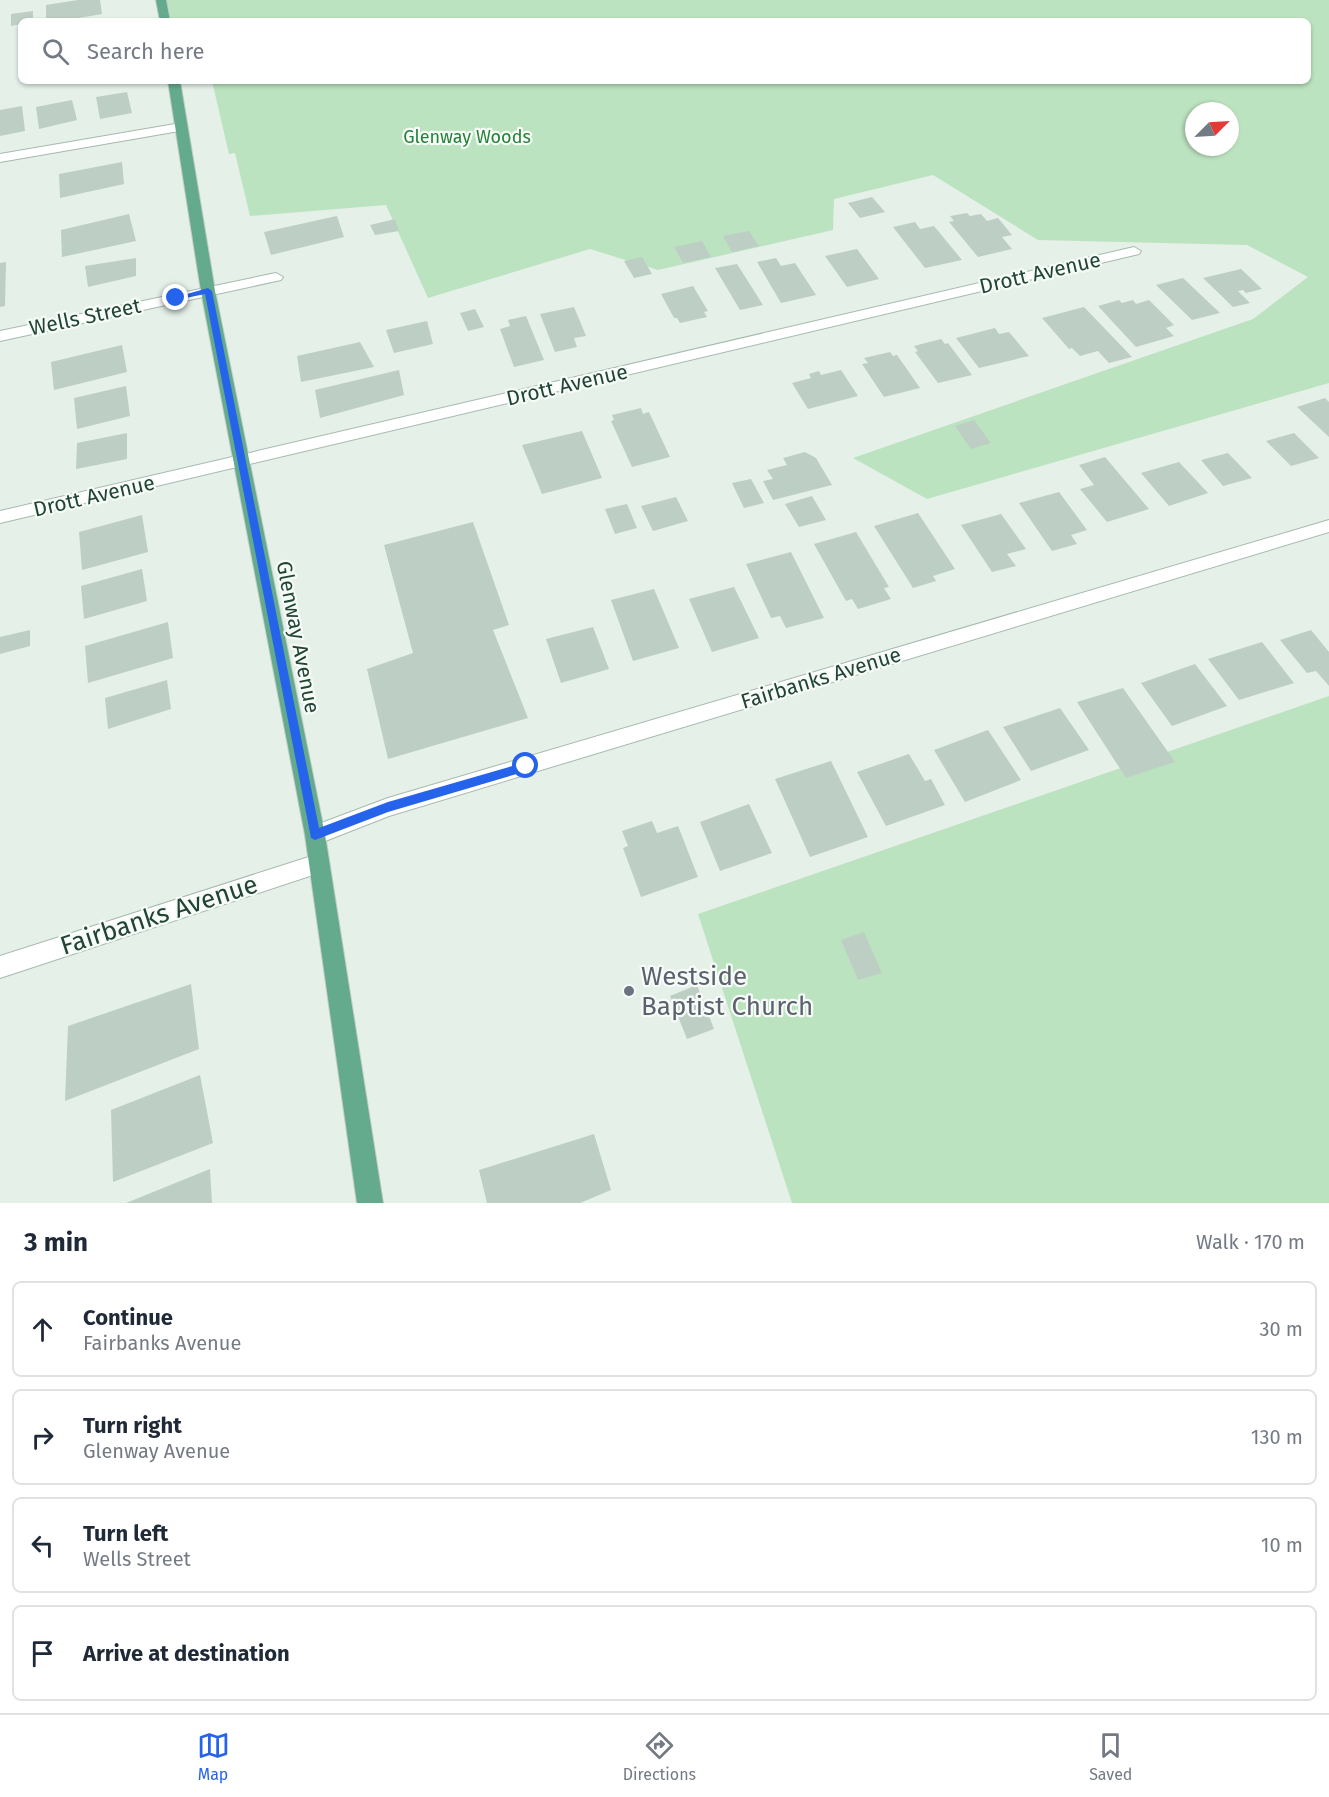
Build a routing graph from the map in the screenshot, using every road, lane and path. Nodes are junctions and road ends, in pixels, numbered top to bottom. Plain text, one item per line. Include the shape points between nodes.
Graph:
1 (161, 0) edge
2 (164, 18) edge
3 (174, 84) edge
4 (181, 127) junction
5 (0, 158) edge
6 (1134, 251) dead end
7 (276, 277) dead end
8 (208, 291) junction
9 (0, 336) edge
10 (240, 462) junction
11 (0, 517) edge
12 (1329, 526) edge
13 (315, 835) junction
14 (318, 864) junction
15 (0, 967) edge
16 (370, 1203) edge

1 - 2 main road
3 - 4 main road, Glenway Avenue
4 - 5 street
4 - 8 main road, Glenway Avenue
6 - 10 street, Drott Avenue
7 - 8 street, Wells Street
8 - 9 street, Wells Street
8 - 10 main road, Glenway Avenue
10 - 11 street, Drott Avenue
10 - 13 main road, Glenway Avenue
12 - 13 street, Fairbanks Avenue via 388,807
13 - 14 main road, Glenway Avenue
14 - 15 street, Fairbanks Avenue
14 - 16 main road, Glenway Avenue

